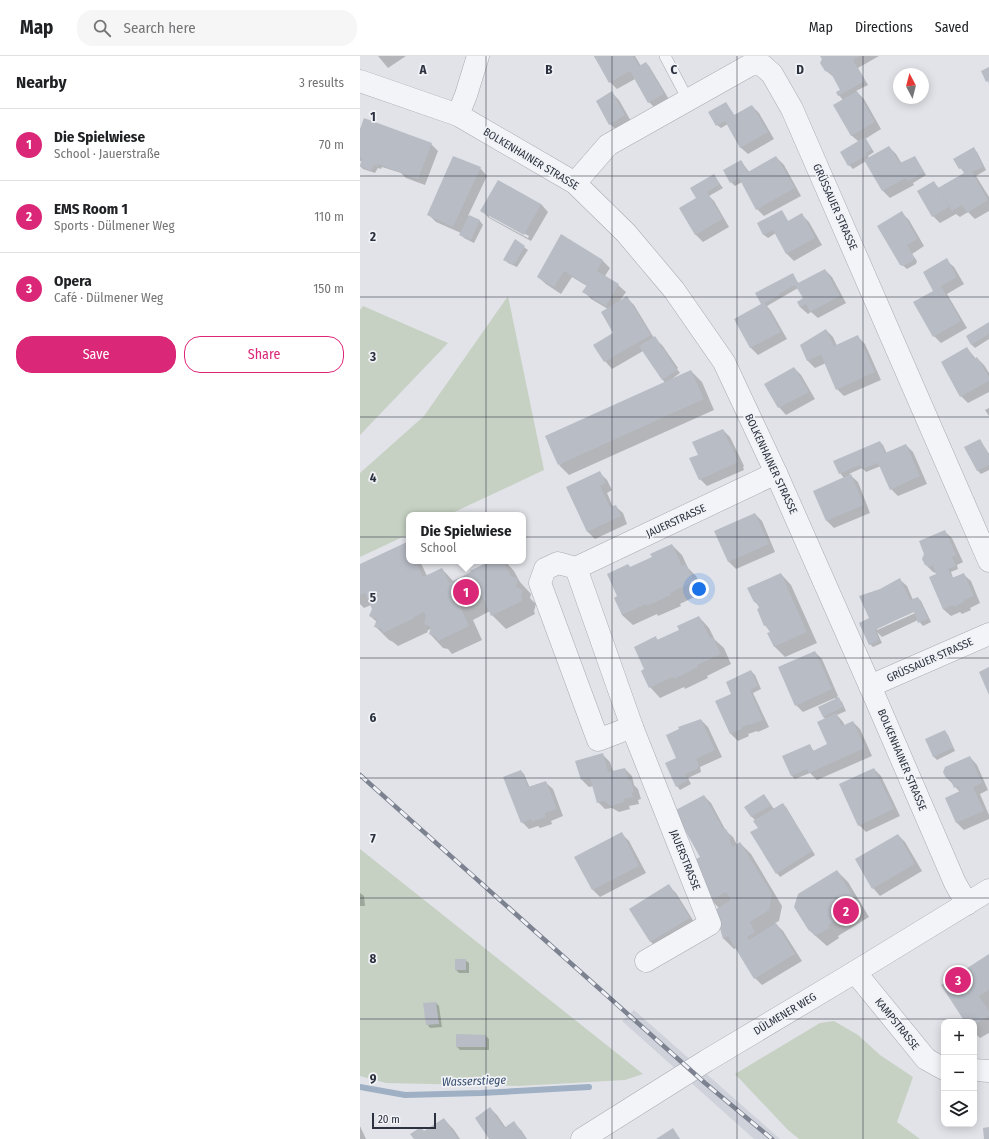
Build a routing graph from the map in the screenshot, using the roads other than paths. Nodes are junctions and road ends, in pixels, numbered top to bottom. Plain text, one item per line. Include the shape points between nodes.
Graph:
1 (478, 56) edge
2 (665, 56) edge
3 (360, 81) edge
4 (688, 100) junction
5 (458, 115) junction
6 (575, 183) junction
7 (776, 473) junction
8 (989, 561) edge
9 (576, 568) junction
10 (989, 634) edge
11 (870, 686) junction
12 (632, 727) junction
13 (989, 890) edge
14 (967, 904) junction
15 (646, 961) dead end
16 (855, 972) junction
17 (941, 1068) edge
18 (977, 1070) edge
19 (989, 1071) edge
20 (582, 1139) edge

1 - 5 street
2 - 4 lane
3 - 5 street, BOLKENHAINER STRASSE
4 - 6 street, GRÜSSAUER STRASSE via 608,145
4 - 8 street, GRÜSSAUER STRASSE via 752,64 762,65 772,74 792,109
5 - 6 street, BOLKENHAINER STRASSE
6 - 7 street, BOLKENHAINER STRASSE via 626,233 674,290 724,362
7 - 9 street, JAUERSTRASSE
7 - 11 street, BOLKENHAINER STRASSE
9 - 12 street, JAUERSTRASSE
9 - 12 street via 558,563 545,569 540,583 598,740
10 - 11 street, GRÜSSAUER STRASSE
11 - 14 street, BOLKENHAINER STRASSE via 955,883
12 - 15 street, JAUERSTRASSE via 710,924
13 - 14 street, DÜLMENER WEG
14 - 16 street, DÜLMENER WEG
16 - 17 street, KAMPSTRASSE via 926,1059
16 - 20 street, DÜLMENER WEG
18 - 19 street

